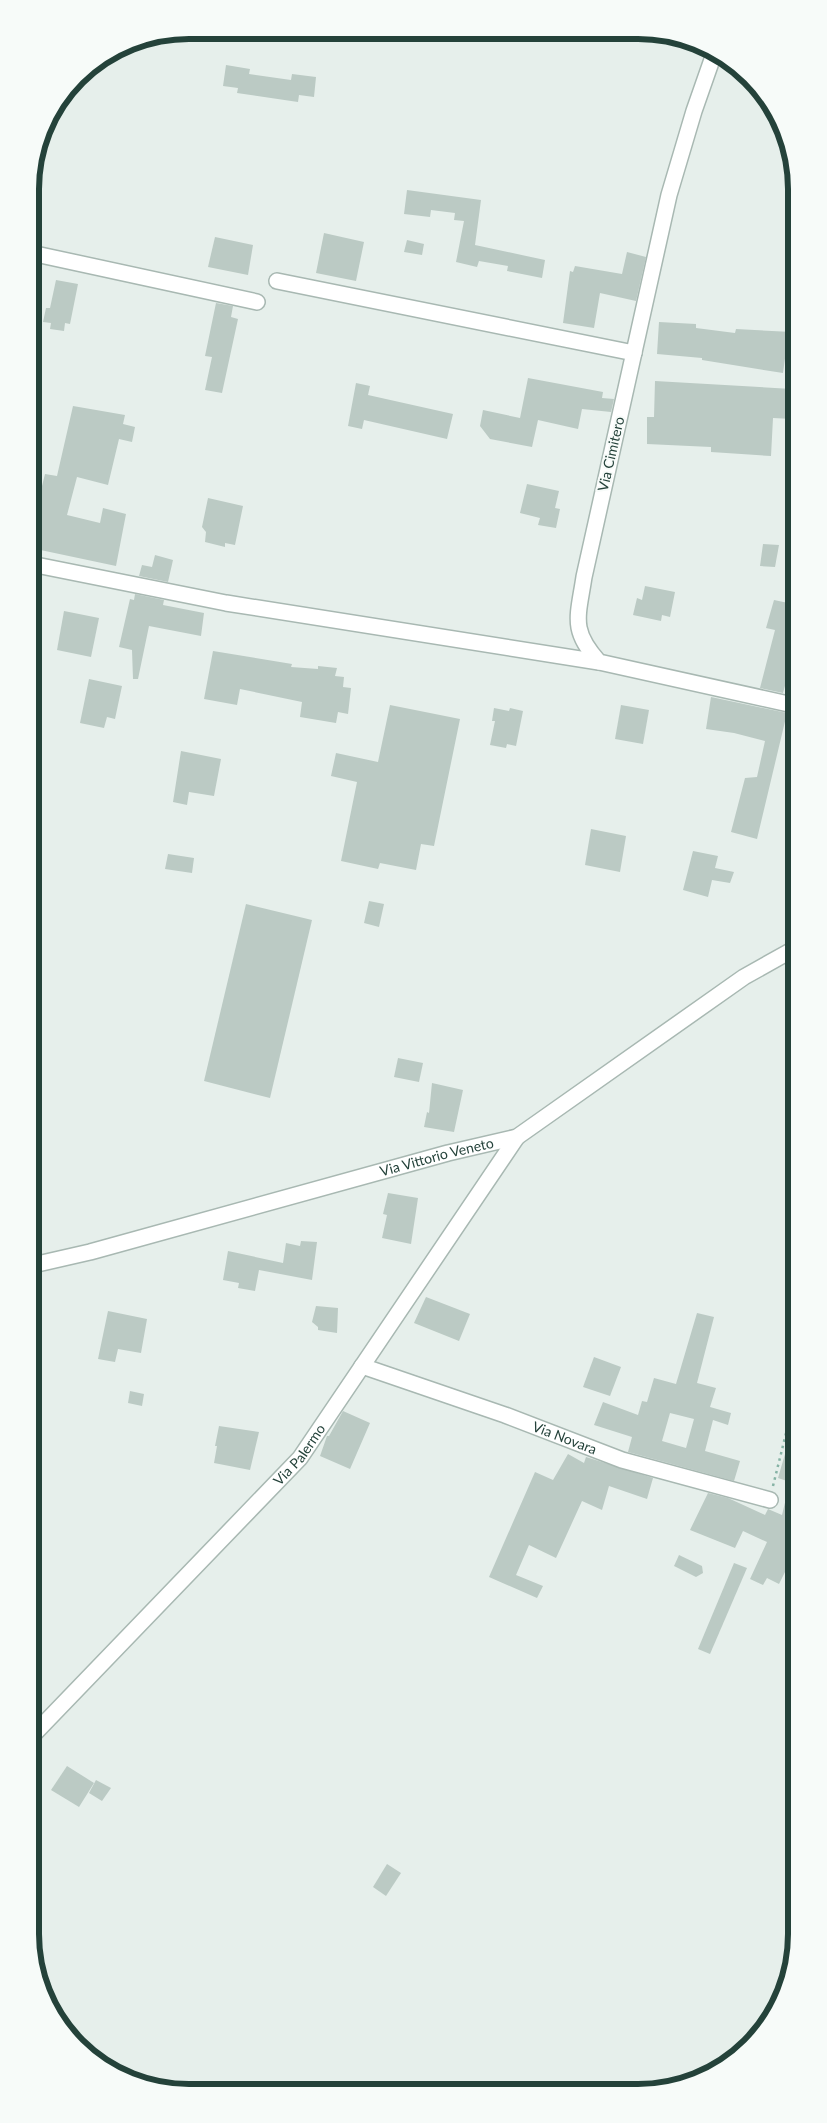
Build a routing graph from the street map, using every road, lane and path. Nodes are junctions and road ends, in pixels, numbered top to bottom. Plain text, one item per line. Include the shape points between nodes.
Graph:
1 (712, 59) edge
2 (39, 255) edge
3 (277, 281) dead end
4 (257, 302) dead end
5 (634, 353) junction
6 (39, 566) edge
7 (599, 662) junction
8 (788, 704) edge
9 (788, 952) edge
10 (517, 1137) junction
11 (39, 1264) edge
12 (362, 1366) junction
13 (788, 1426) edge
14 (770, 1500) joint
15 (39, 1729) edge

1 - 5 street, Via Cimitero via 669,195
2 - 4 street
3 - 5 street
5 - 7 street, Via Cimitero via 577,622 585,646
6 - 7 street via 226,603
7 - 8 street
9 - 10 street, Via Vittorio Veneto via 744,977
10 - 11 street, Via Vittorio Veneto
10 - 12 street, Via Palermo
12 - 14 street, Via Novara via 505,1415 622,1460
12 - 15 street, Via Palermo via 300,1458
13 - 14 path

